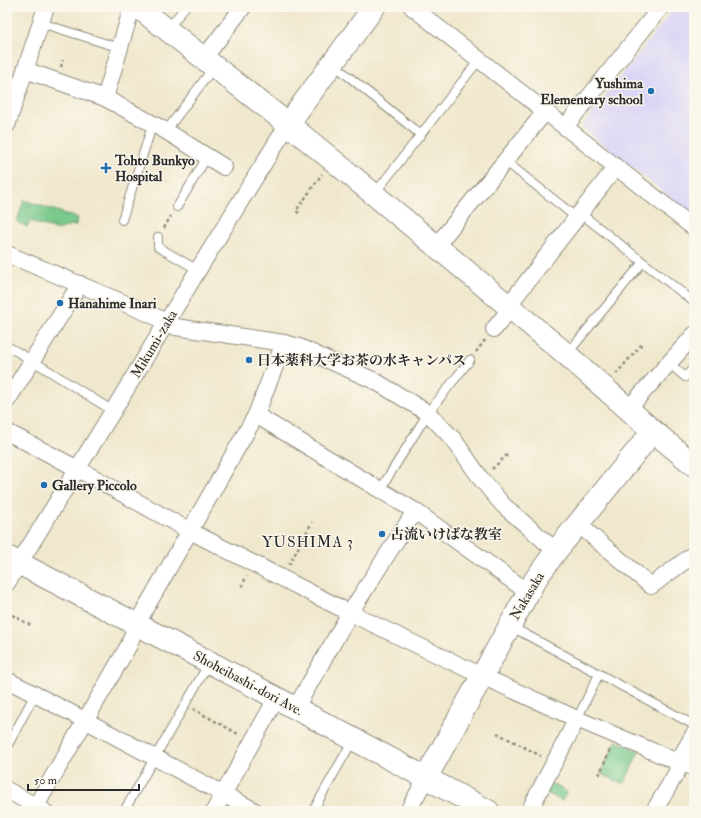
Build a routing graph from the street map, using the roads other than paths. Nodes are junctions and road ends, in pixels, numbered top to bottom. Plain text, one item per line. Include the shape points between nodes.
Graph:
1 (46, 7) edge
2 (132, 7) edge
3 (138, 7) edge
4 (185, 7) edge
5 (243, 7) edge
6 (374, 7) edge
7 (412, 7) edge
8 (661, 7) edge
9 (41, 23) junction
10 (168, 30) junction
11 (120, 48) junction
12 (479, 60) junction
13 (210, 62) junction
14 (332, 64) junction
15 (25, 70) junction
16 (105, 98) junction
17 (545, 112) junction
18 (288, 124) junction
19 (7, 125) edge
20 (159, 127) junction
21 (564, 127) junction
22 (421, 134) junction
23 (207, 157) junction
24 (505, 161) junction
25 (224, 167) dead end
26 (616, 167) junction
27 (374, 194) junction
28 (177, 207) road end
29 (579, 215) junction
30 (122, 220) dead end
31 (694, 228) edge
32 (158, 237) road end
33 (436, 246) junction
34 (7, 254) edge
35 (643, 262) junction
36 (198, 270) junction
37 (80, 284) junction
38 (694, 302) edge
39 (509, 307) junction
40 (166, 322) junction
41 (494, 329) road end
42 (694, 335) edge
43 (284, 343) junction
44 (7, 346) edge
45 (566, 354) junction
46 (470, 360) road end
47 (33, 361) junction
48 (669, 363) junction
49 (694, 367) edge
50 (7, 401) edge
51 (628, 409) junction
52 (113, 411) junction
53 (428, 413) junction
54 (256, 415) junction
55 (653, 431) junction
56 (7, 432) edge
57 (694, 464) edge
58 (78, 469) junction
59 (380, 490) junction
60 (415, 512) junction
61 (578, 524) junction
62 (190, 531) junction
63 (556, 551) junction
64 (694, 554) edge
65 (13, 560) edge
66 (7, 583) edge
67 (528, 592) junction
68 (350, 613) junction
69 (136, 625) junction
70 (510, 626) junction
71 (209, 662) junction
72 (599, 674) junction
73 (482, 676) junction
74 (7, 680) edge
75 (35, 694) junction
76 (276, 699) junction
77 (295, 709) junction
78 (577, 719) junction
79 (86, 720) junction
80 (694, 725) edge
81 (694, 734) edge
82 (353, 740) junction
83 (7, 747) edge
84 (154, 757) junction
85 (678, 762) junction
86 (694, 767) edge
87 (426, 778) junction
88 (7, 790) edge
89 (224, 794) junction
90 (38, 809) edge
91 (124, 811) edge
92 (214, 811) edge
93 (256, 811) edge
94 (313, 811) edge
95 (408, 811) edge
96 (488, 811) edge
97 (529, 811) edge
98 (654, 811) edge

1 - 9 street
2 - 11 street
3 - 10 street
4 - 10 lane
5 - 13 street
6 - 14 street
7 - 12 street
8 - 21 street
9 - 11 lane
9 - 15 street
10 - 13 street
11 - 16 street
12 - 17 street
12 - 22 lane
13 - 18 street
13 - 20 lane
14 - 18 street
14 - 22 lane
15 - 16 street
15 - 19 street
16 - 20 street
17 - 21 street
17 - 24 street
18 - 27 street
18 - 36 street, Mikumi-zaka
20 - 23 street
20 - 30 lane
21 - 26 street
22 - 27 lane
23 - 25 street
23 - 28 lane
24 - 29 lane
24 - 33 street
26 - 29 street
26 - 31 street
27 - 33 street
29 - 35 lane
29 - 39 street
32 - 36 lane via 158,247
33 - 39 street
34 - 37 street
35 - 38 lane
35 - 45 lane
36 - 40 street, Mikumi-zaka
37 - 40 street
37 - 47 street
39 - 41 street
39 - 45 street
40 - 43 street via 176,327
40 - 52 street, Mikumi-zaka
42 - 48 street
43 - 53 street via 299,347 376,381
43 - 54 street
44 - 47 lane
45 - 51 street
46 - 53 lane
47 - 50 street
47 - 52 lane
48 - 49 lane via 685,377
48 - 51 street
51 - 55 street
52 - 58 street, Mikumi-zaka
53 - 59 lane
53 - 63 street via 454,440 503,505
54 - 59 street
54 - 62 street
55 - 57 street
55 - 61 street, Nakasaka
56 - 58 street
58 - 62 street
58 - 65 street, Mikumi-zaka
59 - 60 street
60 - 67 street
60 - 68 street
61 - 63 street, Nakasaka
61 - 64 street via 651,586
62 - 68 street
62 - 69 street
63 - 67 street, Nakasaka
65 - 66 street, Mikumi-zaka
65 - 69 street, Shoheibashi-dori Ave.
67 - 70 street, Nakasaka
68 - 73 street
68 - 77 street
69 - 71 street, Shoheibashi-dori Ave.
69 - 79 street via 129,645
70 - 72 lane
70 - 73 street, Nakasaka
71 - 76 street, Shoheibashi-dori Ave.
71 - 84 lane
72 - 78 lane
72 - 80 lane
73 - 78 street
73 - 87 street, Nakasaka
74 - 75 street
75 - 79 street
75 - 83 lane
76 - 77 street, Shoheibashi-dori Ave.
76 - 89 street
77 - 82 street, Shoheibashi-dori Ave.
78 - 85 street
78 - 97 street
79 - 84 street
79 - 90 street
81 - 85 street
82 - 87 street, Shoheibashi-dori Ave.
82 - 94 lane
84 - 89 street
84 - 91 lane
85 - 86 street
85 - 98 street via 677,772
87 - 95 street
87 - 96 street, Shoheibashi-dori Ave.
88 - 90 street
89 - 92 street
89 - 93 street

